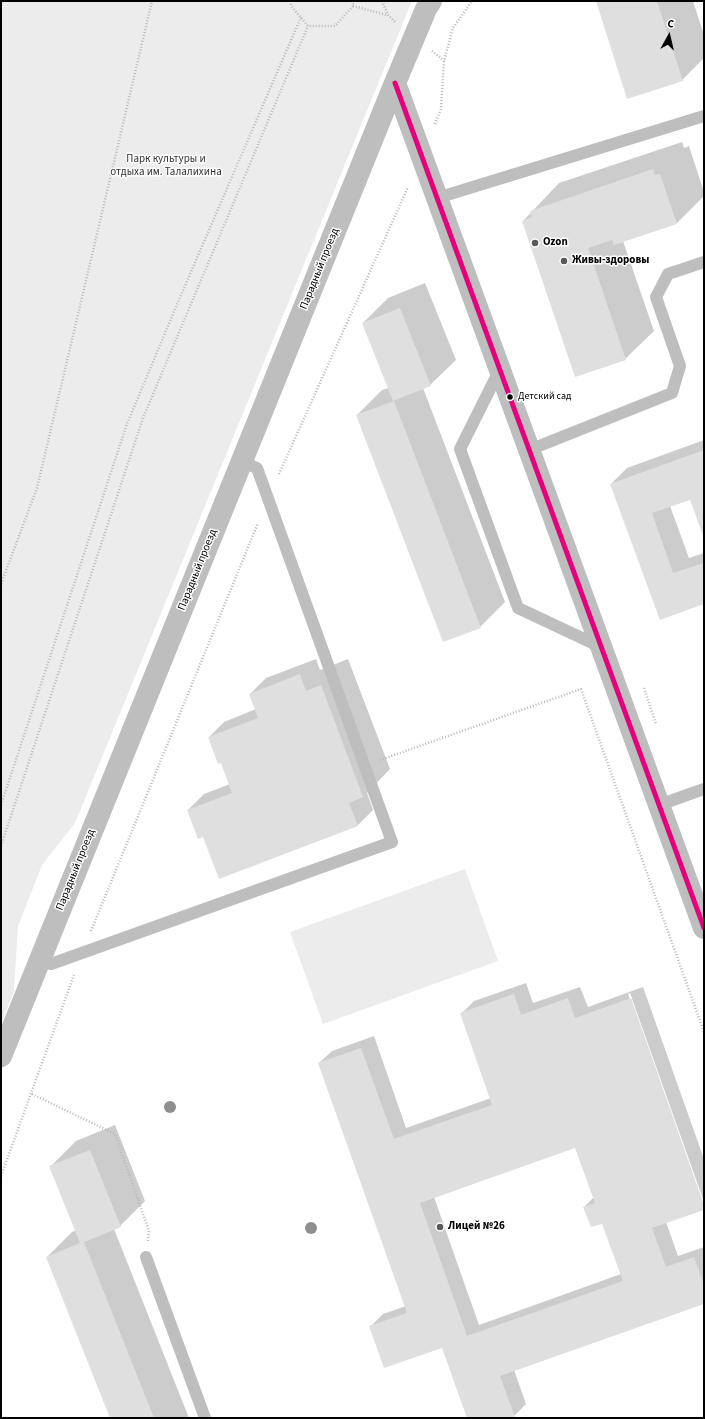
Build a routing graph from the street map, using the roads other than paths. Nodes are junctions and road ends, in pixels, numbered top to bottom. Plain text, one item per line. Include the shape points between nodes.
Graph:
1 (428, 4) edge
2 (395, 83) junction
3 (704, 117) edge
4 (437, 198) junction
5 (704, 262) edge
6 (500, 369) junction
7 (529, 450) junction
8 (242, 462) junction
9 (601, 647) junction
10 (704, 789) edge
11 (659, 805) junction
12 (704, 928) edge
13 (40, 960) junction
14 (1, 1056) edge
15 (146, 1257) road end
16 (205, 1418) edge

1 - 2 street, Парадный проезд
2 - 4 street
2 - 8 street, Парадный проезд
3 - 4 lane
4 - 6 street
5 - 7 lane via 668,274 656,297 680,366 672,392
6 - 7 street
6 - 9 lane via 460,449 512,594 518,608
7 - 9 street
8 - 13 street, Парадный проезд
8 - 13 lane via 257,468 392,842 51,964
9 - 11 street
10 - 11 lane
11 - 12 street
13 - 14 street, Парадный проезд
15 - 16 lane

